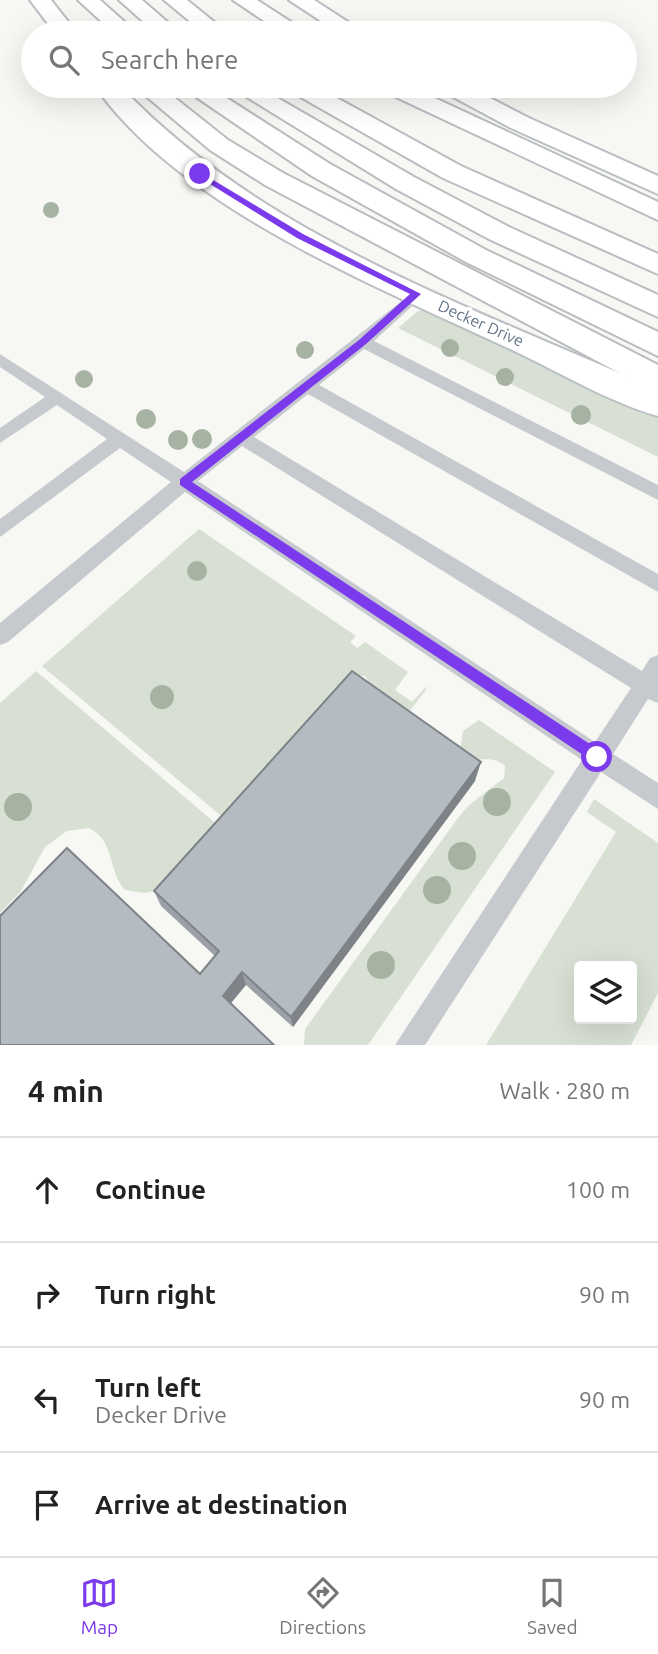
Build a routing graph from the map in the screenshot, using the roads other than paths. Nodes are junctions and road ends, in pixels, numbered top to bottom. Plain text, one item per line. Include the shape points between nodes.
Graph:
1 (40, 0) edge
2 (87, 0) edge
3 (129, 0) edge
4 (174, 0) edge
5 (232, 0) edge
6 (243, 0) edge
7 (299, 0) edge
8 (57, 21) edge
9 (97, 21) edge
10 (112, 21) edge
11 (154, 21) edge
12 (201, 21) edge
13 (254, 21) edge
14 (277, 21) edge
15 (334, 21) edge
16 (118, 98) edge
17 (161, 98) edge
18 (211, 98) edge
19 (261, 98) edge
20 (320, 98) edge
21 (361, 98) edge
22 (416, 98) edge
23 (473, 98) edge
24 (658, 186) edge
25 (658, 212) edge
26 (658, 264) edge
27 (416, 294) junction
28 (658, 307) edge
29 (363, 342) junction
30 (658, 345) edge
31 (0, 359) edge
32 (658, 379) edge
33 (308, 386) junction
34 (57, 397) junction
35 (658, 404) edge
36 (0, 437) edge
37 (242, 438) junction
38 (119, 439) junction
39 (184, 482) junction
40 (658, 493) edge
41 (0, 529) edge
42 (658, 584) edge
43 (0, 636) edge
44 (658, 666) edge
45 (652, 689) edge
46 (597, 757) junction
47 (658, 797) edge
48 (409, 1045) edge

1 - 8 main road
2 - 9 main road
2 - 10 main road
3 - 11 main road
4 - 12 main road
5 - 13 main road
6 - 14 main road
7 - 15 main road
16 - 27 main road, Decker Drive via 164,147 200,174 300,236
17 - 32 main road via 219,145 274,179
18 - 30 main road via 333,177 476,256
19 - 28 main road via 440,202
20 - 26 main road via 453,172
21 - 26 main road via 533,199
22 - 25 main road
23 - 24 main road
27 - 29 lane
27 - 35 main road, Decker Drive
29 - 33 lane
29 - 40 lane
31 - 34 lane
33 - 37 lane
33 - 42 lane
34 - 36 lane
34 - 38 lane
37 - 39 lane
37 - 45 lane
38 - 39 lane
38 - 41 lane
39 - 43 lane
39 - 46 lane
44 - 45 lane
45 - 46 lane
46 - 47 lane
46 - 48 lane

